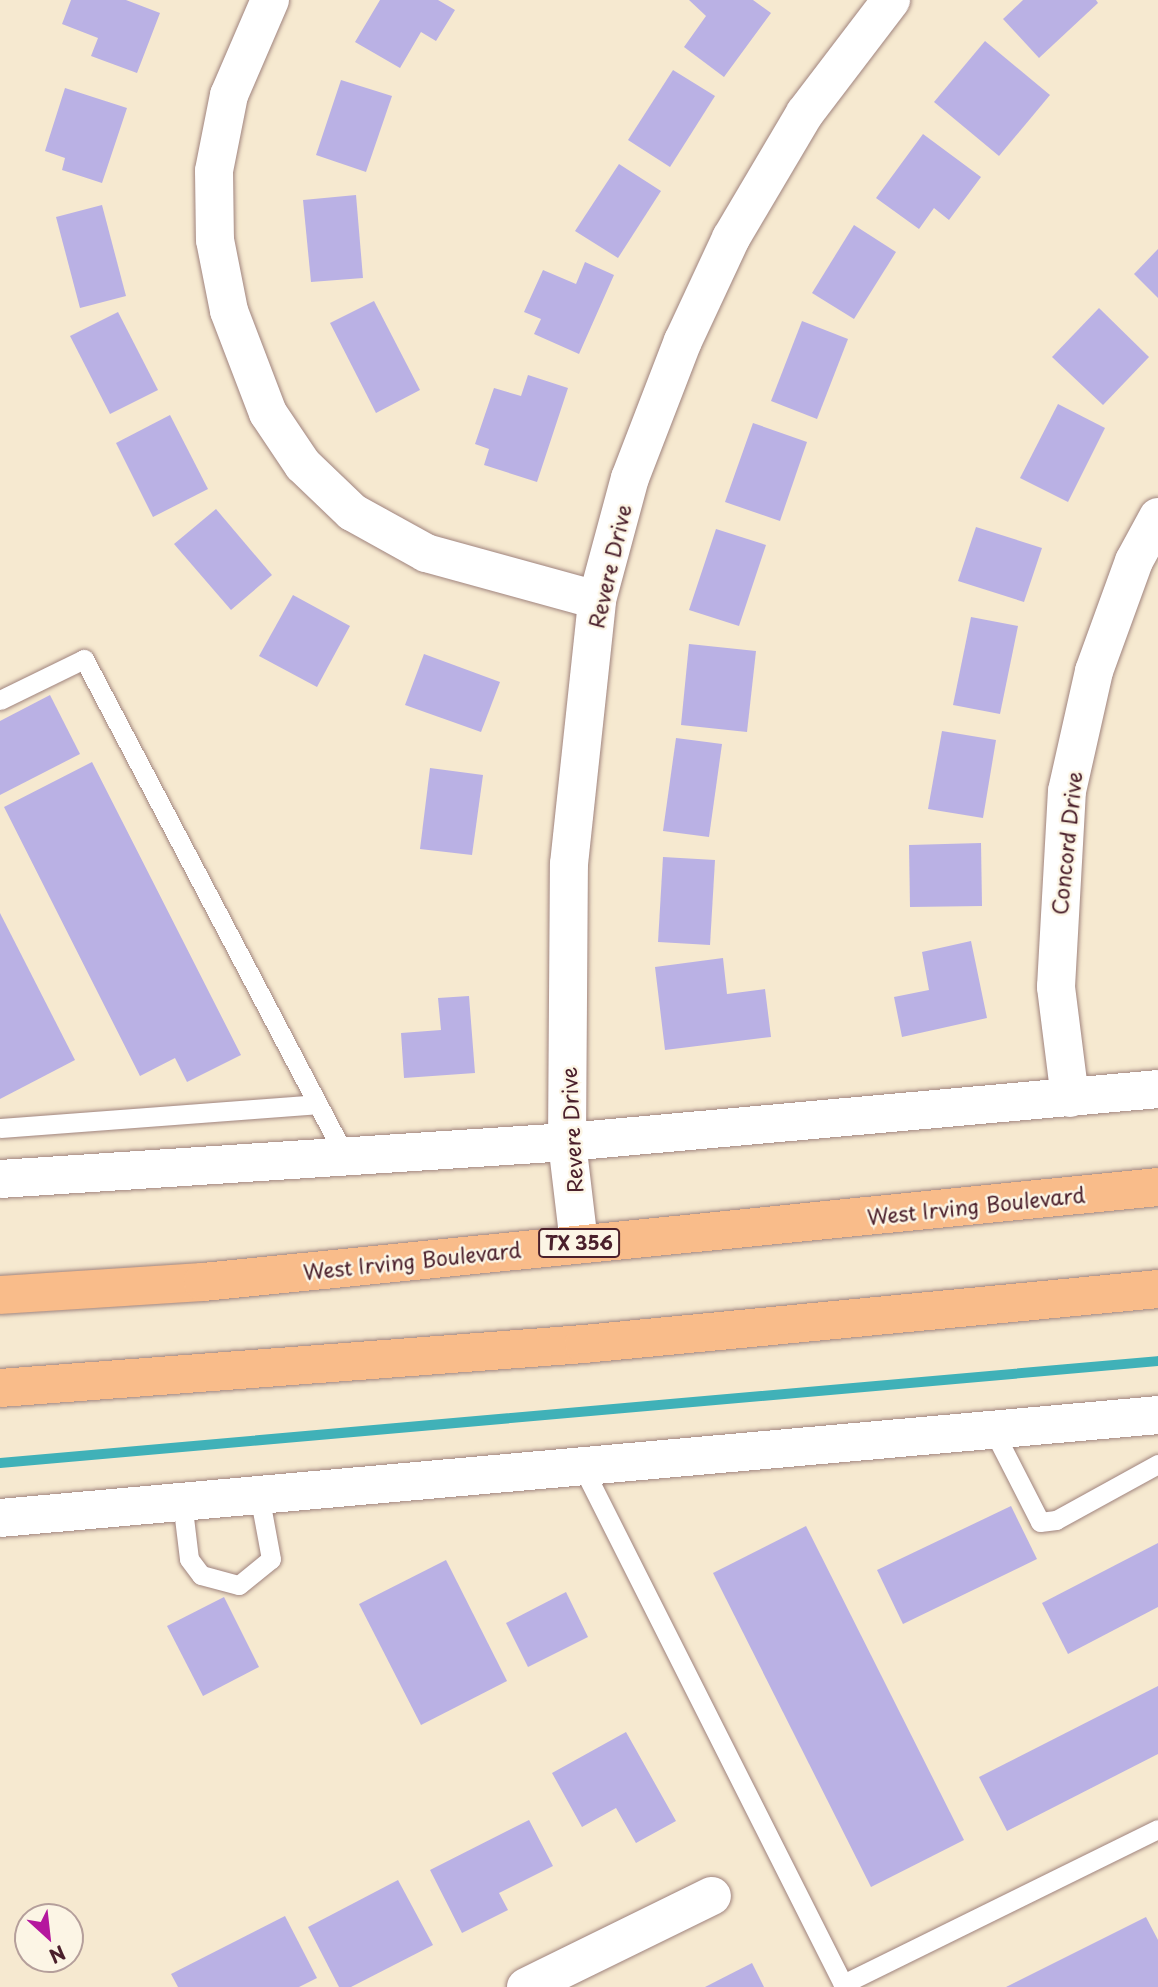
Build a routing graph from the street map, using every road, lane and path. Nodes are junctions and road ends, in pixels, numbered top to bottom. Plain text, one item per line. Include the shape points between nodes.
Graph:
1 (270, 0) edge
2 (891, 0) edge
3 (1158, 517) edge
4 (597, 600) junction
5 (0, 700) edge
6 (1158, 1089) edge
7 (1070, 1098) junction
8 (317, 1104) junction
9 (0, 1128) edge
10 (567, 1142) junction
11 (345, 1156) junction
12 (0, 1179) edge
13 (1158, 1187) edge
14 (579, 1243) junction
15 (1158, 1289) edge
16 (0, 1295) edge
17 (0, 1388) edge
18 (1158, 1415) edge
19 (993, 1430) junction
20 (1158, 1464) edge
21 (582, 1466) junction
22 (259, 1494) junction
23 (182, 1502) junction
24 (0, 1518) edge
25 (1158, 1829) edge
26 (712, 1896) dead end
27 (526, 1987) edge

1 - 4 street via 229,95 214,171 215,240 229,311 268,412 303,466 352,512 426,553
2 - 4 street, Revere Drive via 805,113 731,238 683,341 630,478
3 - 7 street, Concord Drive via 1134,561 1094,671 1067,790 1056,988
4 - 10 street, Revere Drive via 569,864
5 - 8 lane via 83,659
6 - 7 street
7 - 10 street
8 - 9 lane
8 - 11 lane
10 - 11 street
10 - 14 street, Revere Drive
11 - 12 street
13 - 14 main road, West Irving Boulevard / TX 356
14 - 16 main road, West Irving Boulevard / TX 356 via 203,1282
15 - 17 main road via 584,1345
18 - 19 street
19 - 20 lane via 1032,1515 1040,1522 1056,1520
19 - 21 street
21 - 22 street
21 - 25 lane via 843,1984
22 - 23 street
22 - 23 lane via 271,1559 239,1585 201,1575 189,1559
23 - 24 street
26 - 27 street

